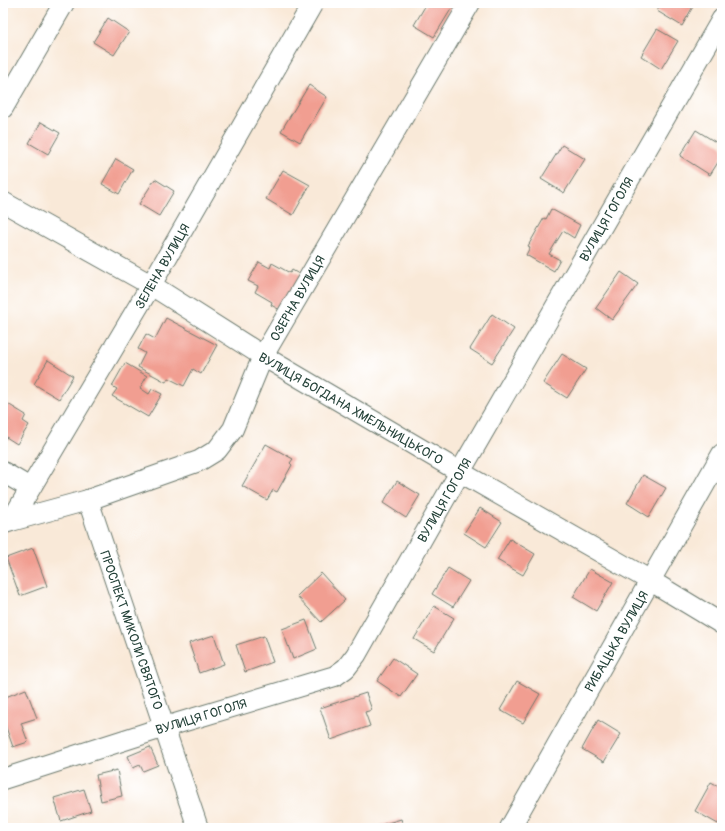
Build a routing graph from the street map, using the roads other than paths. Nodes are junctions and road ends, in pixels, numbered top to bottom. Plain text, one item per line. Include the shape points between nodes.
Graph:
1 (64, 3) edge
2 (313, 3) edge
3 (470, 3) edge
4 (722, 19) edge
5 (3, 108) edge
6 (3, 202) edge
7 (151, 286) junction
8 (263, 356) junction
9 (722, 454) edge
10 (3, 472) edge
11 (460, 472) junction
12 (30, 488) junction
13 (88, 500) junction
14 (7, 522) edge
15 (651, 581) junction
16 (722, 624) edge
17 (165, 728) junction
18 (3, 779) edge
19 (198, 828) edge
20 (510, 828) edge

1 - 5 street
2 - 7 street, ЗЕЛЕНА ВУЛИЦЯ
3 - 8 street, ОЗЕРНА ВУЛИЦЯ
4 - 11 street, ВУЛИЦЯ ГОГОЛЯ
6 - 7 street, ВУЛИЦЯ БОГДАНА ХМЕЛЬНИЦЬКОГО
7 - 8 street, ВУЛИЦЯ БОГДАНА ХМЕЛЬНИЦЬКОГО
7 - 12 street, ЗЕЛЕНА ВУЛИЦЯ
8 - 11 street, ВУЛИЦЯ БОГДАНА ХМЕЛЬНИЦЬКОГО
8 - 13 street, ОЗЕРНА ВУЛИЦЯ via 233,429 217,450 199,461
9 - 15 street, РИБАЦЬКА ВУЛИЦЯ
10 - 12 street
11 - 15 street, ВУЛИЦЯ БОГДАНА ХМЕЛЬНИЦЬКОГО
11 - 17 street, ВУЛИЦЯ ГОГОЛЯ via 356,655 346,668 335,676
12 - 14 street, ЗЕЛЕНА ВУЛИЦЯ
13 - 14 street, ОЗЕРНА ВУЛИЦЯ
13 - 17 street, ПРОСПЕКТ МИКОЛИ СВЯТОГО
15 - 16 street, ВУЛИЦЯ БОГДАНА ХМЕЛЬНИЦЬКОГО
15 - 20 street, РИБАЦЬКА ВУЛИЦЯ
17 - 18 street, ВУЛИЦЯ ГОГОЛЯ
17 - 19 street, ПРОСПЕКТ МИКОЛИ СВЯТОГО

